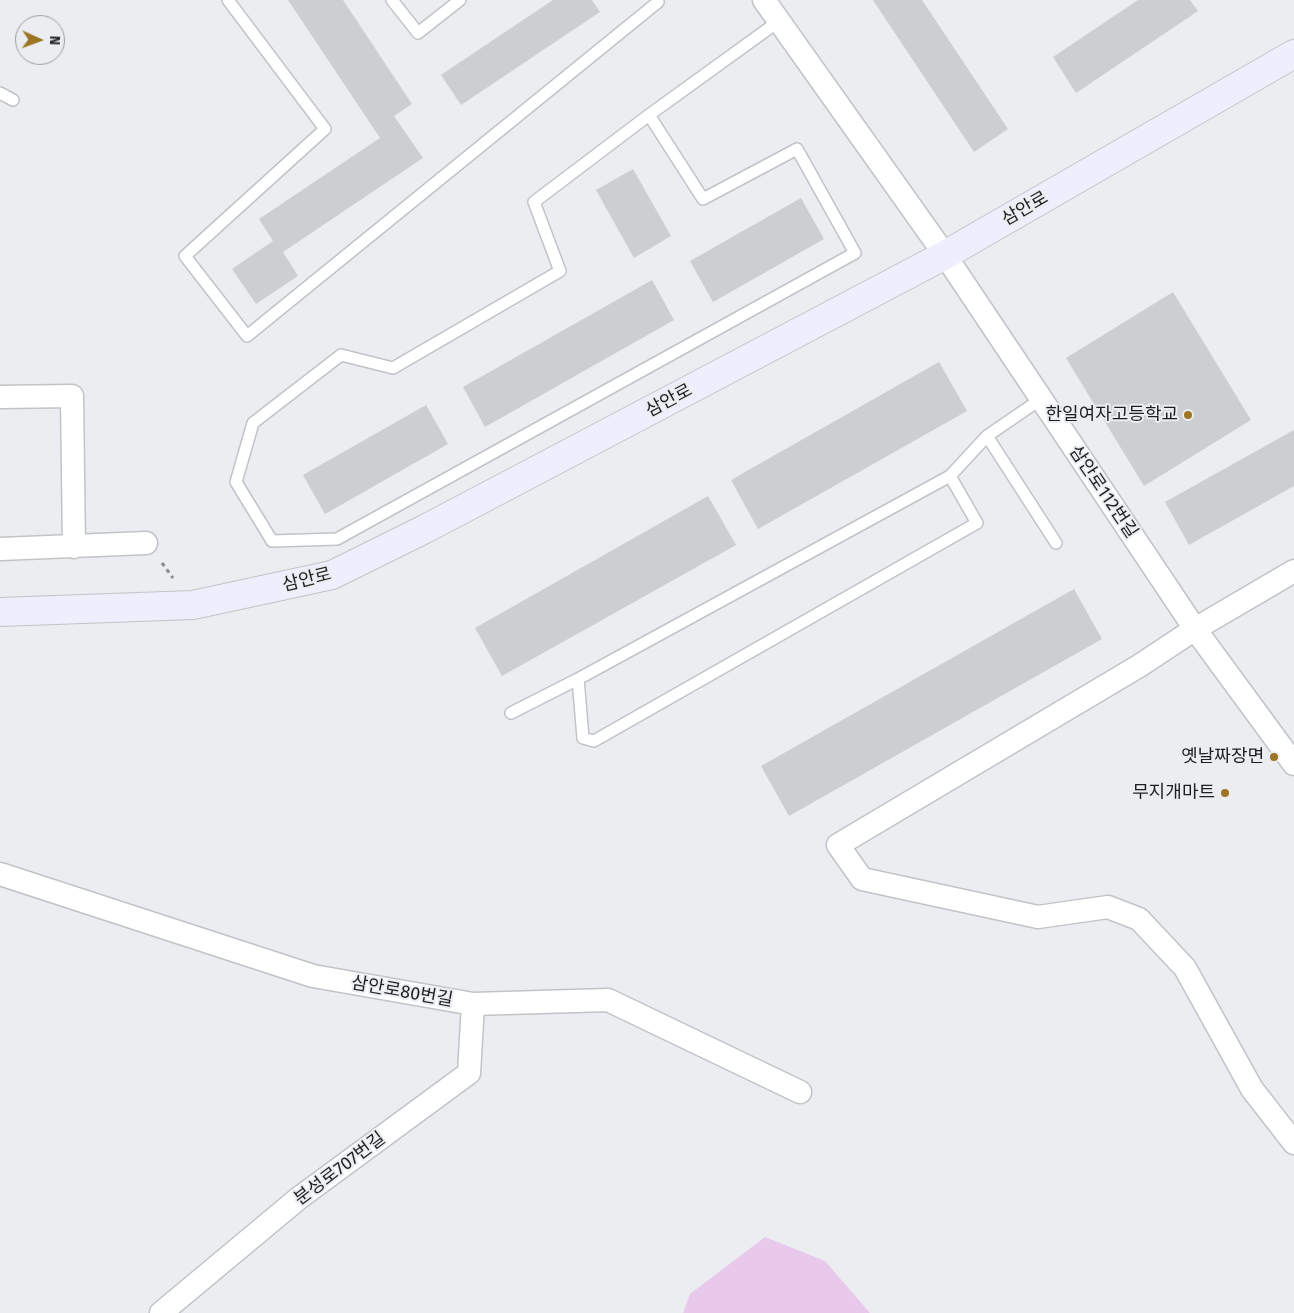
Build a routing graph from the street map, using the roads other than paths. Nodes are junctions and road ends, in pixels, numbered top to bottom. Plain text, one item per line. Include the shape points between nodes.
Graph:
1 (228, 0) edge
2 (392, 0) edge
3 (460, 0) edge
4 (657, 0) edge
5 (764, 0) edge
6 (779, 22) junction
7 (1294, 54) edge
8 (0, 93) edge
9 (13, 100) dead end
10 (649, 115) junction
11 (945, 255) junction
12 (0, 397) edge
13 (1041, 399) junction
14 (987, 436) junction
15 (950, 476) junction
16 (146, 543) road end
17 (1056, 543) dead end
18 (74, 547) junction
19 (0, 549) edge
20 (1294, 571) edge
21 (0, 612) edge
22 (1195, 629) junction
23 (578, 679) junction
24 (511, 713) dead end
25 (1294, 764) edge
26 (0, 874) edge
27 (473, 1004) junction
28 (800, 1092) dead end
29 (1294, 1143) edge
30 (161, 1313) edge

1 - 4 lane via 325,129 185,256 247,336
2 - 3 lane via 418,33
5 - 6 street, 삼안로112번길
6 - 10 lane
6 - 11 street, 삼안로112번길
7 - 11 main road, 삼안로
8 - 9 lane
10 - 10 lane via 534,202 560,271 393,368 341,356 253,423 236,482 272,541 337,539 855,253 797,149 703,199
11 - 13 street, 삼안로112번길
11 - 21 main road, 삼안로 via 434,525 332,575 193,605
12 - 18 street via 72,396
13 - 14 lane
13 - 22 street, 삼안로112번길
14 - 15 lane
14 - 17 lane
15 - 23 lane
15 - 23 lane via 977,523 594,741 582,738
16 - 18 street
18 - 19 street
20 - 22 street
22 - 25 street, 삼안로112번길
22 - 29 street via 1139,666 838,845 862,879 1038,916 1108,907 1139,919 1185,968 1252,1089
23 - 24 lane
26 - 27 street, 삼안로80번길 via 313,976
27 - 28 street, 삼안로80번길 via 608,1000
27 - 30 street, 분성로707번길 via 469,1073 299,1198

